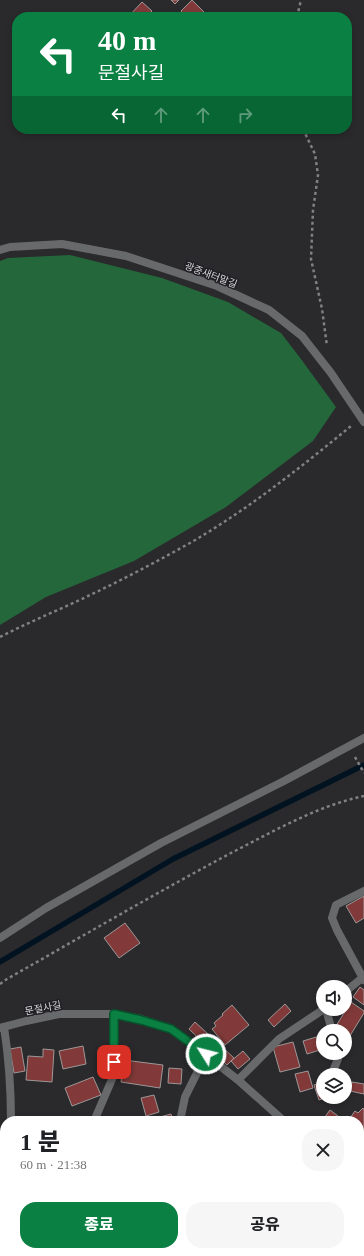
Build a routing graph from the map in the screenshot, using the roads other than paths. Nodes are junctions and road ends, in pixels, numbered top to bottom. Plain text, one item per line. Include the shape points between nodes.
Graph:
1 (0, 250) edge
2 (362, 420) edge
3 (364, 738) edge
4 (364, 891) edge
5 (0, 938) edge
6 (363, 979) edge
7 (352, 987) edge
8 (114, 1014) junction
9 (316, 1015) edge
10 (2, 1028) edge
11 (206, 1054) junction
12 (238, 1080) junction
13 (11, 1116) edge
14 (96, 1116) edge
15 (181, 1116) edge
16 (278, 1116) edge

1 - 2 street, 광중새터말길 via 10,247 62,244 126,256 217,286 269,310 302,336 331,372
3 - 5 street via 161,843 46,908
4 - 6 street via 336,905 332,918
6 - 7 street
8 - 10 street, 문절사길 via 59,1014
8 - 11 street, 문절사길 via 171,1029
8 - 14 street via 114,1077
9 - 12 street via 279,1039
10 - 13 street via 8,1053
11 - 12 street, 문절사길
11 - 15 street via 185,1097
12 - 16 street, 문절사길

